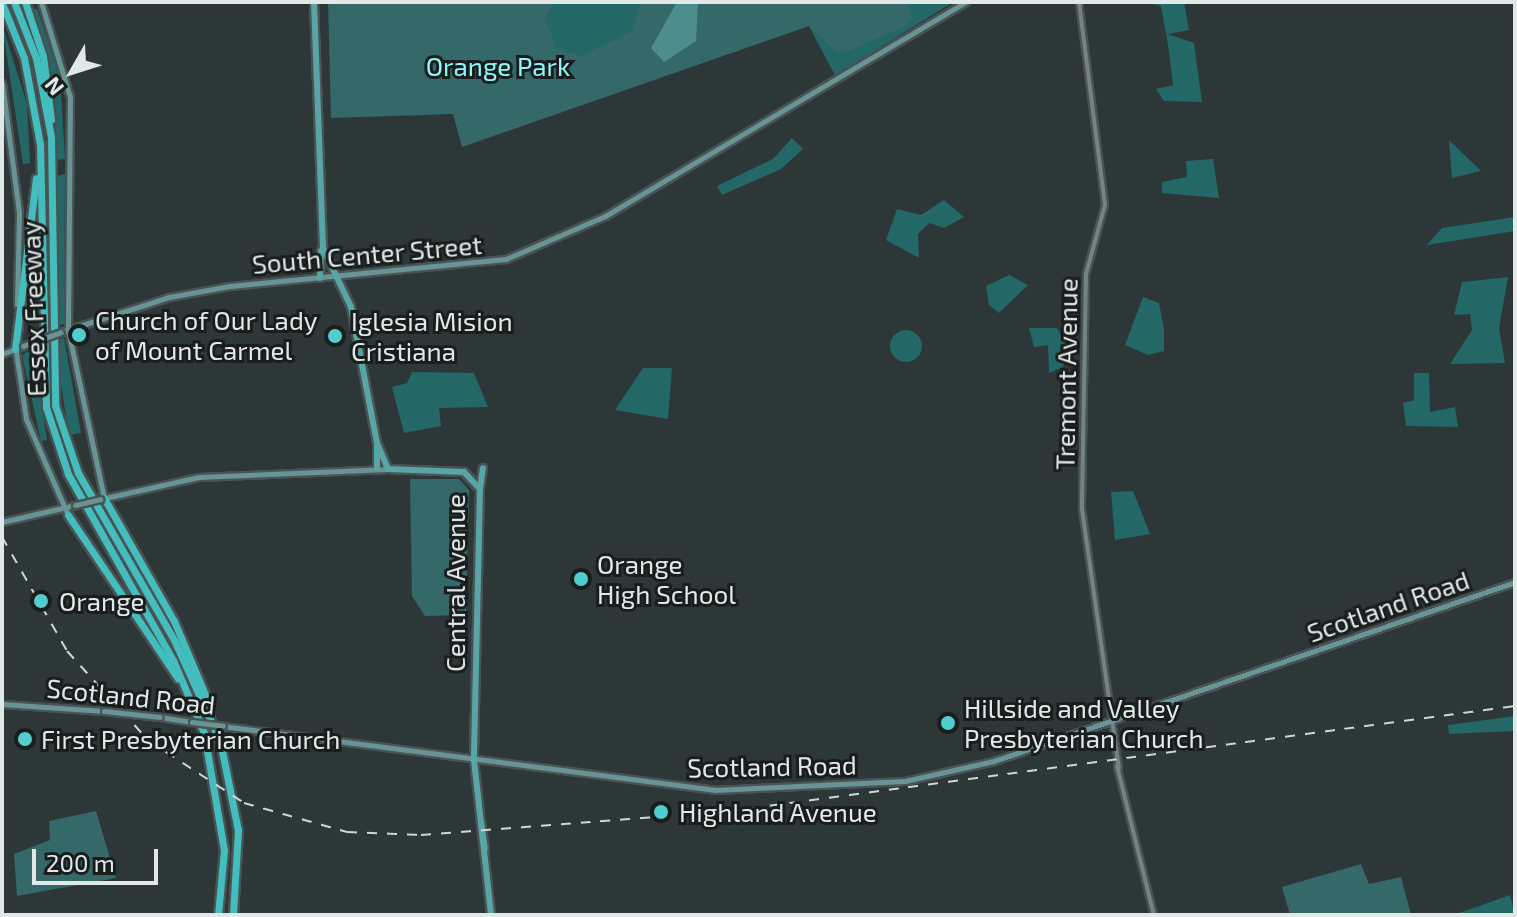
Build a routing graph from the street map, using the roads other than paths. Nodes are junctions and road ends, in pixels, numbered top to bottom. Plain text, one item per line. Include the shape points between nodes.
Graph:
1 (14, 2) edge
2 (25, 2) edge
3 (41, 2) edge
4 (314, 2) edge
5 (966, 2) edge
6 (1079, 2) edge
7 (2, 3) edge
8 (2, 83) edge
9 (51, 137) junction
10 (40, 144) junction
11 (322, 236) junction
12 (338, 276) junction
13 (320, 278) junction
14 (68, 330) junction
15 (19, 347) junction
16 (2, 354) edge
17 (377, 443) junction
18 (377, 468) junction
19 (483, 468) dead end
20 (388, 469) junction
21 (480, 489) junction
22 (102, 498) junction
23 (63, 507) junction
24 (68, 515) joint
25 (2, 524) edge
26 (1515, 582) edge
27 (2, 704) edge
28 (195, 708) junction
29 (1108, 723) junction
30 (220, 741) junction
31 (474, 760) junction
32 (218, 915) edge
33 (233, 915) edge
34 (491, 915) edge
35 (1154, 915) edge

1 - 9 highway, Essex Freeway via 36,58
2 - 9 highway via 52,98
3 - 14 main road via 70,97
4 - 11 main road
5 - 12 main road, South Center Street via 570,232 482,265
6 - 29 street, Tremont Avenue via 1105,205 1086,274 1082,509
7 - 10 highway, Essex Freeway via 24,58
8 - 15 main road via 19,213
9 - 30 highway, Essex Freeway via 52,381 63,433
10 - 15 highway
10 - 28 highway, Essex Freeway via 40,352 52,432 80,498
11 - 12 main road
11 - 13 main road
12 - 13 main road, South Center Street
12 - 17 main road
13 - 14 main road, South Center Street via 169,297
14 - 15 main road, South Center Street, bridge
14 - 22 main road
15 - 16 main road, South Center Street
15 - 23 main road via 26,419
17 - 18 main road
17 - 20 main road
18 - 20 main road
18 - 22 main road via 199,477
19 - 21 main road
20 - 21 main road, Central Avenue via 464,472
21 - 31 main road, Central Avenue
22 - 23 main road, bridge
22 - 30 highway via 174,621
23 - 24 main road
23 - 25 main road
24 - 28 highway
26 - 29 main road, Scotland Road
27 - 31 main road, Scotland Road, bridge via 160,717
28 - 32 highway, Essex Freeway via 220,805
29 - 31 main road, Scotland Road via 980,766 821,788 706,790
29 - 35 street, Tremont Avenue
30 - 33 highway, Essex Freeway via 238,830
31 - 34 main road, Central Avenue

